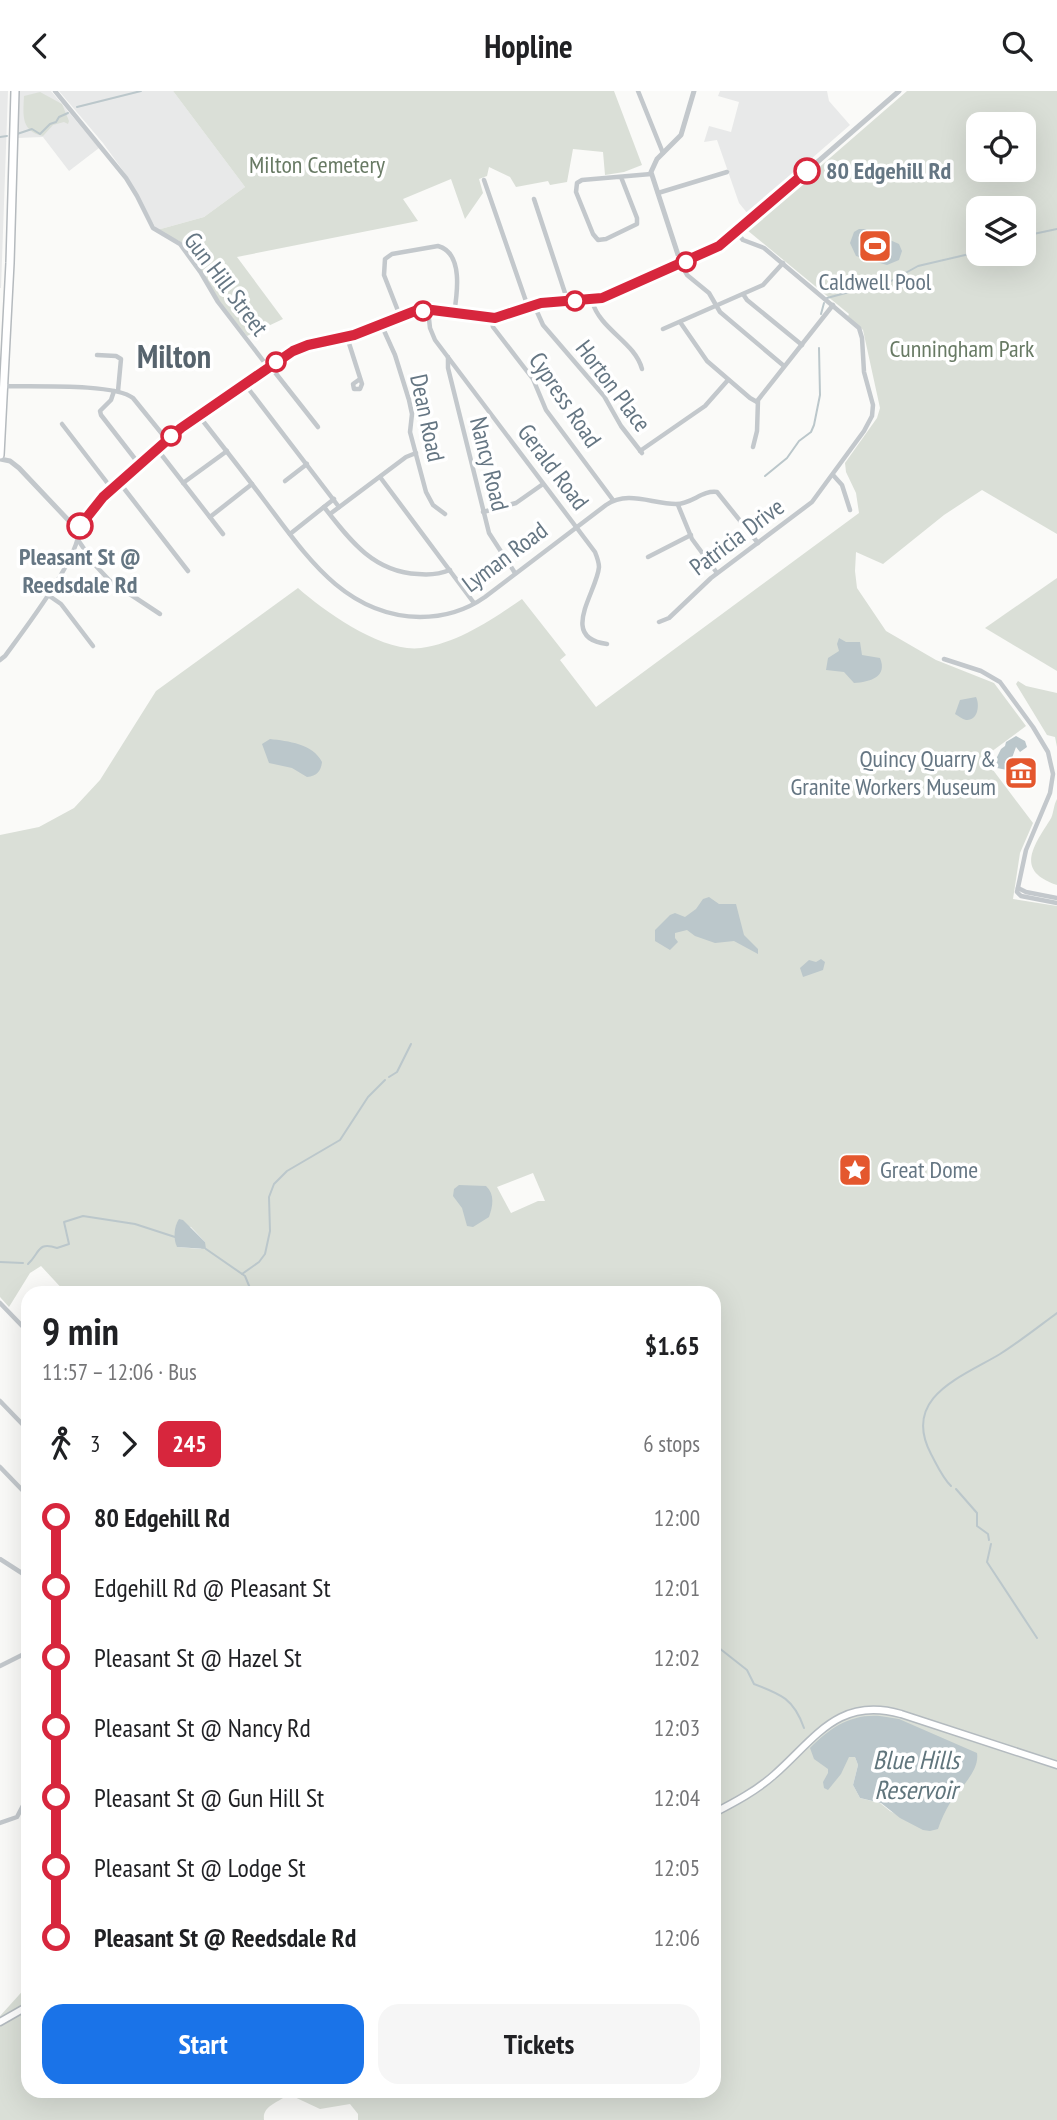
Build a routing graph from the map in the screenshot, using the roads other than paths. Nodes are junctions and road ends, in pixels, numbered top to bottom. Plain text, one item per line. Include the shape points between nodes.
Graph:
1 (15, 91) edge
2 (55, 91) edge
3 (638, 91) edge
4 (694, 91) edge
5 (898, 91) edge
6 (663, 153) junction
7 (727, 172) dead end
8 (650, 174) junction
9 (621, 177) junction
10 (484, 180) dead end
11 (657, 194) junction
12 (534, 199) dead end
13 (737, 233) junction
14 (783, 263) junction
15 (681, 264) junction
16 (743, 294) junction
17 (592, 301) junction
18 (568, 302) junction
19 (531, 306) junction
20 (716, 306) junction
21 (833, 306) junction
22 (428, 310) junction
23 (454, 314) junction
24 (400, 316) junction
25 (491, 318) junction
26 (680, 322) junction
27 (381, 324) junction
28 (663, 329) dead end
29 (346, 337) junction
30 (802, 345) junction
31 (97, 355) dead end
32 (448, 357) junction
33 (269, 366) junction
34 (785, 366) junction
35 (642, 369) dead end
36 (2, 372) edge
37 (360, 379) dead end
38 (728, 380) junction
39 (244, 383) junction
40 (3, 386) junction
41 (116, 391) junction
42 (757, 402) junction
43 (198, 415) junction
44 (62, 424) dead end
45 (318, 427) dead end
46 (167, 440) junction
47 (753, 447) dead end
48 (157, 449) junction
49 (227, 451) junction
50 (416, 453) junction
51 (0, 457) edge
52 (139, 464) junction
53 (307, 464) junction
54 (833, 475) junction
55 (380, 477) junction
56 (285, 481) dead end
57 (119, 482) junction
58 (183, 483) junction
59 (252, 484) junction
60 (543, 484) junction
61 (112, 489) junction
62 (334, 499) junction
63 (612, 500) junction
64 (678, 504) junction
65 (324, 507) junction
66 (340, 507) junction
67 (850, 510) dead end
68 (483, 512) junction
69 (445, 514) dead end
70 (330, 515) junction
71 (210, 517) junction
72 (79, 526) junction
73 (576, 527) junction
74 (223, 534) dead end
75 (290, 534) junction
76 (691, 535) junction
77 (78, 540) junction
78 (758, 543) junction
79 (648, 557) dead end
80 (450, 569) junction
81 (188, 571) dead end
82 (516, 573) junction
83 (717, 573) junction
84 (48, 595) junction
85 (474, 603) junction
86 (160, 614) dead end
87 (659, 622) dead end
88 (607, 644) dead end
89 (93, 646) dead end
90 (944, 659) dead end
91 (0, 660) edge
92 (1057, 900) edge
93 (0, 1303) edge
94 (21, 1325) edge
95 (0, 1401) edge
96 (21, 1423) edge
97 (0, 1468) edge
98 (21, 1489) edge
99 (0, 1559) edge
100 (21, 1572) edge
101 (21, 1656) edge
102 (0, 1666) edge
103 (1057, 1765) edge
104 (21, 1809) edge
105 (721, 1809) edge
106 (0, 1823) edge
107 (21, 2010) edge
108 (0, 2022) edge

1 - 36 main road
2 - 33 street, Gun Hill Street via 126,179 153,229 180,244 215,298
3 - 6 street
4 - 6 street via 681,135
5 - 13 street
6 - 8 street
7 - 11 street
8 - 9 street
8 - 11 street
9 - 9 street via 577,183 576,191 597,239 637,224
10 - 19 street, Horton Place
11 - 15 street
12 - 18 street
13 - 14 street, Patricia Drive
13 - 15 street
14 - 16 street via 766,283
14 - 21 street, Patricia Drive
15 - 17 street
15 - 20 street
16 - 20 street
16 - 30 street
17 - 18 street
17 - 35 street via 597,316
18 - 19 street
19 - 25 street
19 - 38 street, Horton Place via 604,396 641,452 708,404
20 - 26 street
20 - 34 street
21 - 30 street
21 - 54 street, Patricia Drive via 861,330 863,368 873,408 866,428
22 - 23 street
22 - 24 street
22 - 32 street, Gerald Road via 432,334
23 - 24 street via 458,279 449,252 438,246 391,254 385,260 384,275
23 - 25 street
24 - 27 street
25 - 63 street, Cypress Road via 534,381 546,409
26 - 28 street
26 - 38 street via 703,358
27 - 29 street
27 - 50 street, Dean Road via 410,400 410,432
29 - 33 street via 300,348
29 - 37 street
30 - 34 street
31 - 41 street via 120,358
32 - 60 street, Gerald Road
32 - 68 street, Nancy Road
33 - 39 street
33 - 45 street, Gun Hill Street
34 - 42 street
36 - 40 main road
38 - 42 street
39 - 43 street
39 - 53 street
40 - 41 street
40 - 51 main road
41 - 46 street via 132,398
41 - 52 street via 101,415
42 - 47 street
43 - 46 street
43 - 49 street, Lyman Road
44 - 61 street
46 - 48 street
48 - 52 street
48 - 58 street
49 - 58 street
49 - 59 street, Lyman Road
50 - 55 street
50 - 69 street, Dean Road via 428,496
51 - 72 street via 13,463 67,520
52 - 57 street
53 - 56 street
53 - 62 street
54 - 67 street via 842,485
54 - 78 street, Patricia Drive via 811,502
55 - 66 street
55 - 80 street
57 - 61 street
57 - 81 street
58 - 71 street
59 - 71 street
59 - 75 street, Lyman Road
60 - 68 street via 513,505
60 - 73 street, Gerald Road
61 - 72 street
62 - 65 street
62 - 66 street
63 - 64 street via 628,497
63 - 73 street, Lyman Road
64 - 76 street
64 - 78 street via 711,491 719,493
65 - 70 street
65 - 75 street
66 - 70 street
68 - 82 street, Nancy Road via 492,541
70 - 80 street via 357,548 384,566 419,574
71 - 74 street
72 - 77 street
73 - 82 street, Lyman Road
73 - 88 street, Gerald Road via 599,565 583,610 583,626 594,641
75 - 85 street, Lyman Road via 336,587 373,608 431,617
76 - 79 street
76 - 83 street
77 - 84 street
77 - 86 street via 110,581
78 - 83 street, Patricia Drive
80 - 85 street
82 - 85 street, Lyman Road
83 - 87 street, Patricia Drive
84 - 89 street via 61,604
84 - 91 street
90 - 92 street via 1000,682 1049,756 1051,788 1026,850 1017,893
93 - 94 street
95 - 96 street
97 - 98 street
99 - 100 street
101 - 102 street
103 - 105 main road via 901,1714 863,1710 829,1723 757,1789
104 - 106 street via 17,1817
107 - 108 main road

